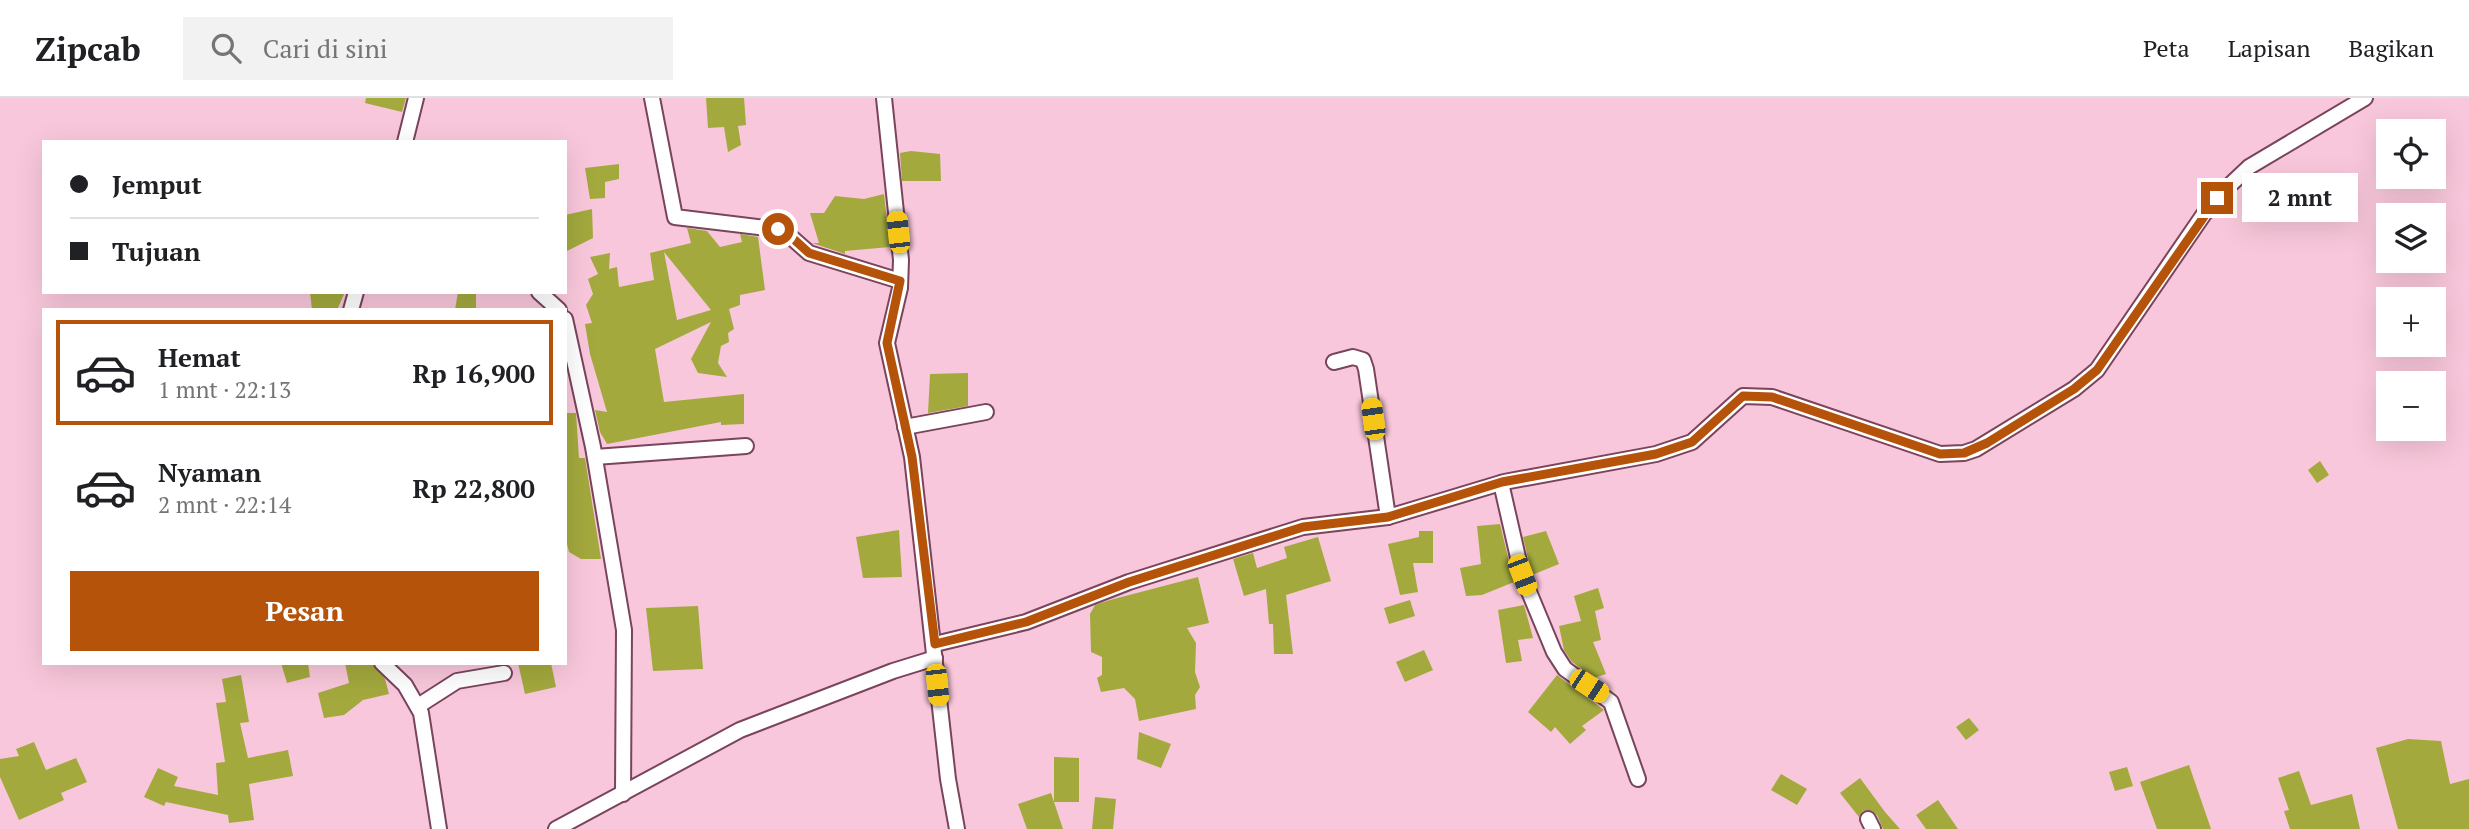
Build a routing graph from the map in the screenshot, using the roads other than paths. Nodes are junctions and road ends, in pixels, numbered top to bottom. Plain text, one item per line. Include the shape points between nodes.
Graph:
1 (416, 98) edge
2 (652, 98) edge
3 (884, 98) edge
4 (2365, 98) edge
5 (406, 140) edge
6 (900, 281) junction
7 (541, 294) edge
8 (557, 308) edge
9 (567, 328) edge
10 (1334, 362) dead end
11 (986, 412) dead end
12 (905, 427) junction
13 (746, 446) dead end
14 (595, 457) junction
15 (1502, 482) junction
16 (1388, 517) junction
17 (935, 651) junction
18 (384, 665) edge
19 (504, 673) dead end
20 (418, 706) junction
21 (1638, 779) dead end
22 (623, 794) junction
23 (439, 829) edge
24 (556, 829) edge
25 (957, 829) edge

1 - 5 street
2 - 6 street via 675,217 783,230 809,253
3 - 6 street
4 - 15 street via 2249,167 2204,214 2097,370 1976,449 1940,454 1772,397 1743,396 1692,442 1656,454
6 - 12 street via 887,343
7 - 8 street
9 - 14 street
10 - 16 street via 1353,357 1363,360
11 - 12 street
12 - 17 street
13 - 14 street
14 - 22 street via 624,630
15 - 16 street
15 - 21 street via 1520,567 1554,652 1565,669 1611,702
16 - 17 street via 1303,527 1248,542
17 - 22 street via 740,730
17 - 25 street
18 - 20 street
19 - 20 street via 457,681
20 - 23 street
22 - 24 street

